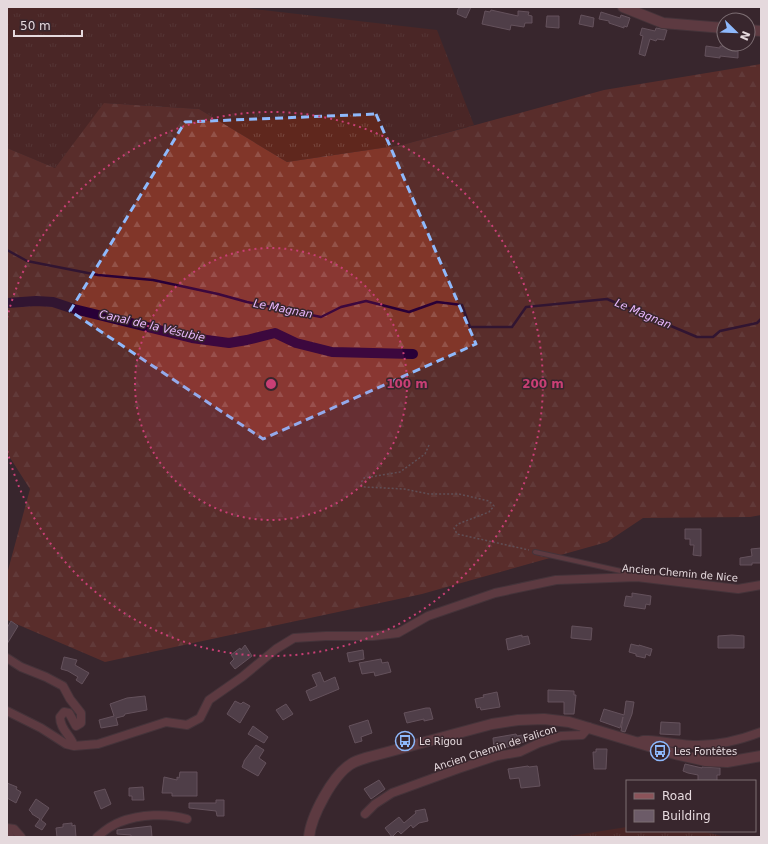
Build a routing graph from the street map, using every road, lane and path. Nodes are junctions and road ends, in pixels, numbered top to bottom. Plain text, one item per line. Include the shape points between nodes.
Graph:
1 (623, 7) edge
2 (716, 27) edge
3 (429, 445) dead end
4 (535, 552) joint
5 (637, 577) junction
6 (761, 585) edge
7 (7, 658) edge
8 (7, 711) edge
9 (589, 727) junction
10 (761, 732) edge
11 (637, 742) junction
12 (74, 746) junction
13 (761, 756) edge
14 (365, 814) dead end
15 (188, 819) dead end
16 (7, 828) edge
17 (7, 833) edge
18 (9, 837) edge
19 (21, 837) edge
20 (97, 837) edge
21 (309, 837) edge

1 - 2 street via 663,23
3 - 4 path via 425,454 400,472 364,478 360,483 365,487 404,489 429,494 459,494 489,501 494,506 492,509 458,524 454,528 457,534
4 - 5 lane via 630,573
5 - 6 street, Ancien Chemin de Nice via 738,589
5 - 12 street, Ancien Chemin de Nice via 556,580 495,593 428,616 398,633 294,638 209,700 200,718 187,725 166,722 98,744
7 - 12 street via 20,667 63,686 82,717 81,723 76,726 69,713 64,712 60,717 61,726 73,740
8 - 12 street
9 - 11 street
9 - 14 street, Ancien Chemin de Falicon via 582,735 561,736 520,752 493,757 392,793
9 - 21 street via 558,720 512,720 359,760 346,767 336,778 314,819
10 - 11 street via 734,741 714,744 697,745 648,740
11 - 13 street via 706,761 727,762
15 - 20 street via 174,815 131,818 109,827
16 - 19 street via 14,829
17 - 18 street

